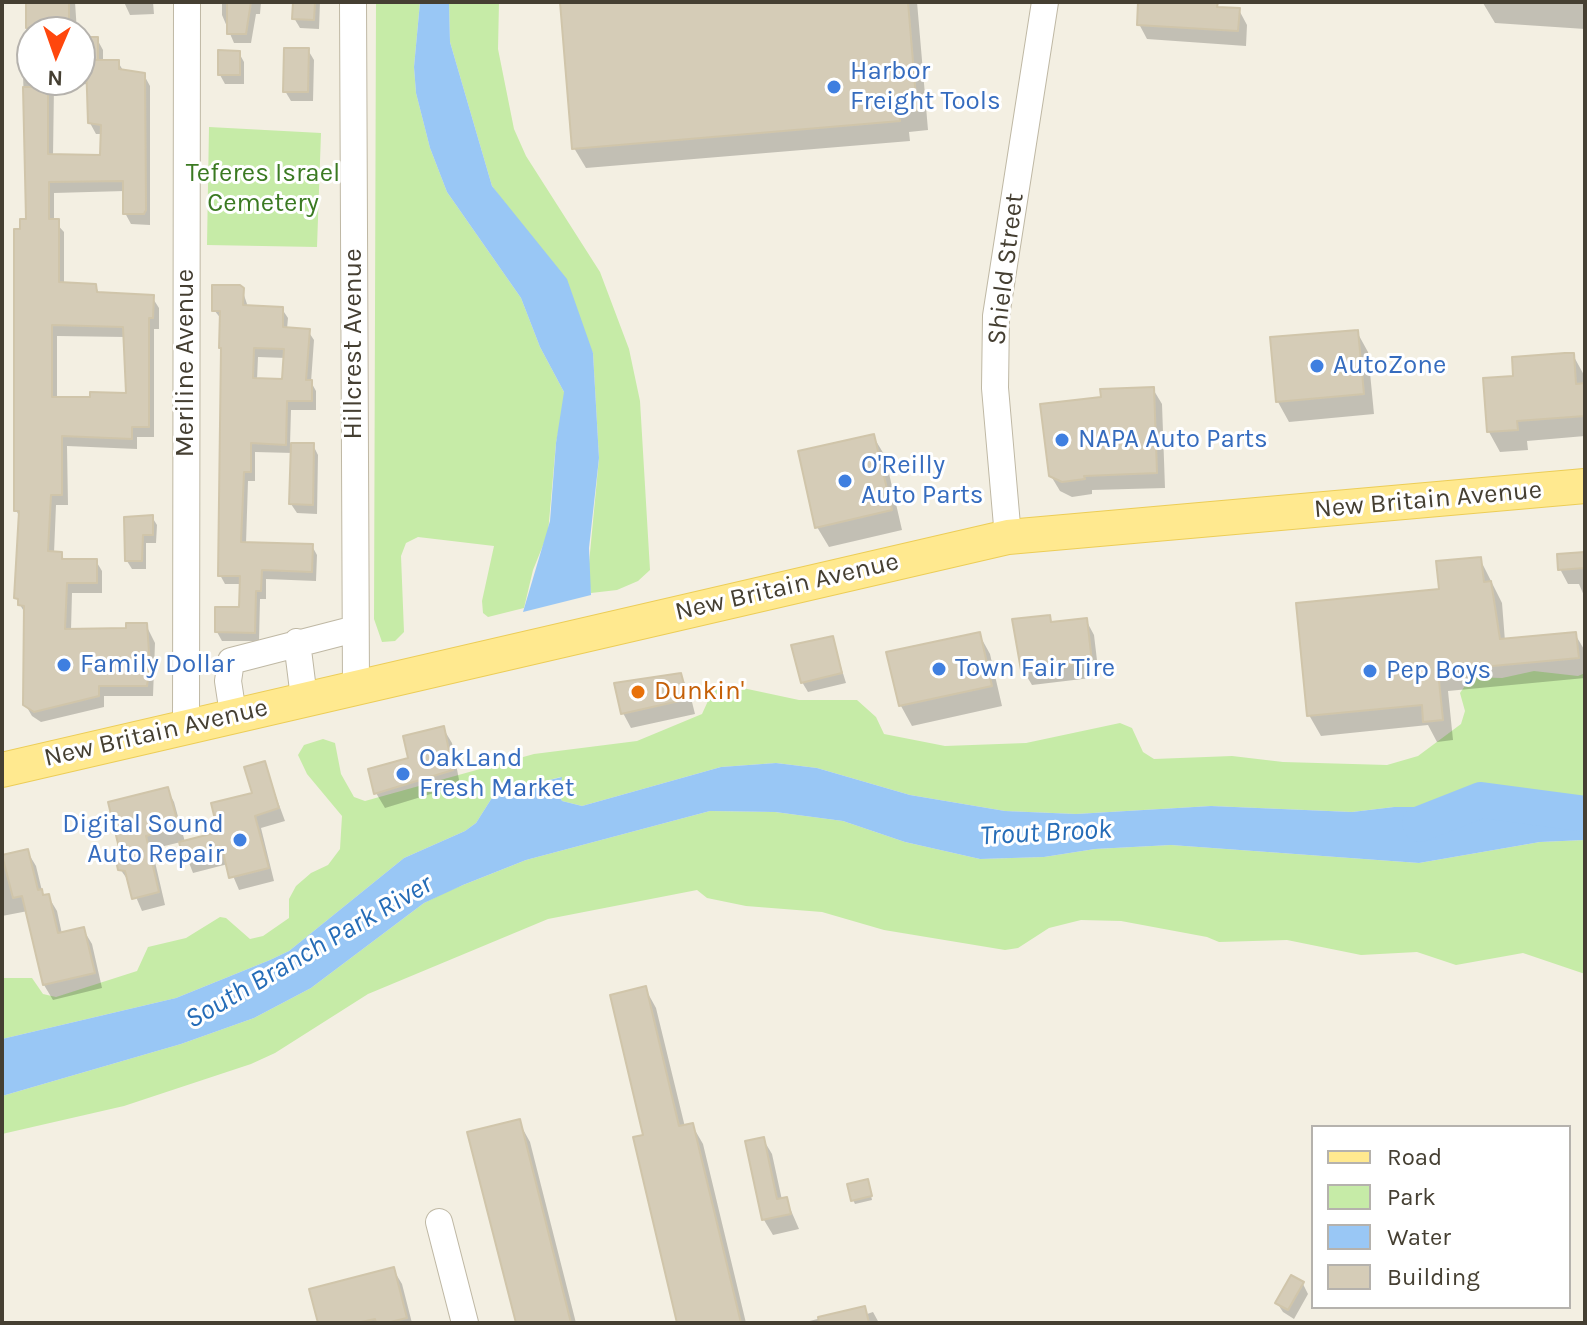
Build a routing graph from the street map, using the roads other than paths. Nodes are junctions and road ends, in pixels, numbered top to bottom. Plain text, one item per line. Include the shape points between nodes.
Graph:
1 (187, 2) edge
2 (353, 2) edge
3 (1045, 2) edge
4 (1585, 486) edge
5 (1008, 537) junction
6 (355, 629) junction
7 (297, 642) junction
8 (356, 685) junction
9 (304, 698) junction
10 (233, 714) junction
11 (186, 725) junction
12 (2, 770) edge
13 (439, 1222) dead end
14 (465, 1323) edge

1 - 11 street, Meriline Avenue
2 - 6 street, Hillcrest Avenue
3 - 5 street, Shield Street via 996,316 995,388
4 - 5 main road, New Britain Avenue
5 - 8 main road, New Britain Avenue
6 - 7 street
6 - 8 street, Hillcrest Avenue
7 - 9 street
7 - 10 street via 231,661
8 - 9 main road, New Britain Avenue
9 - 10 main road, New Britain Avenue
10 - 11 main road, New Britain Avenue
11 - 12 main road, New Britain Avenue
13 - 14 street

